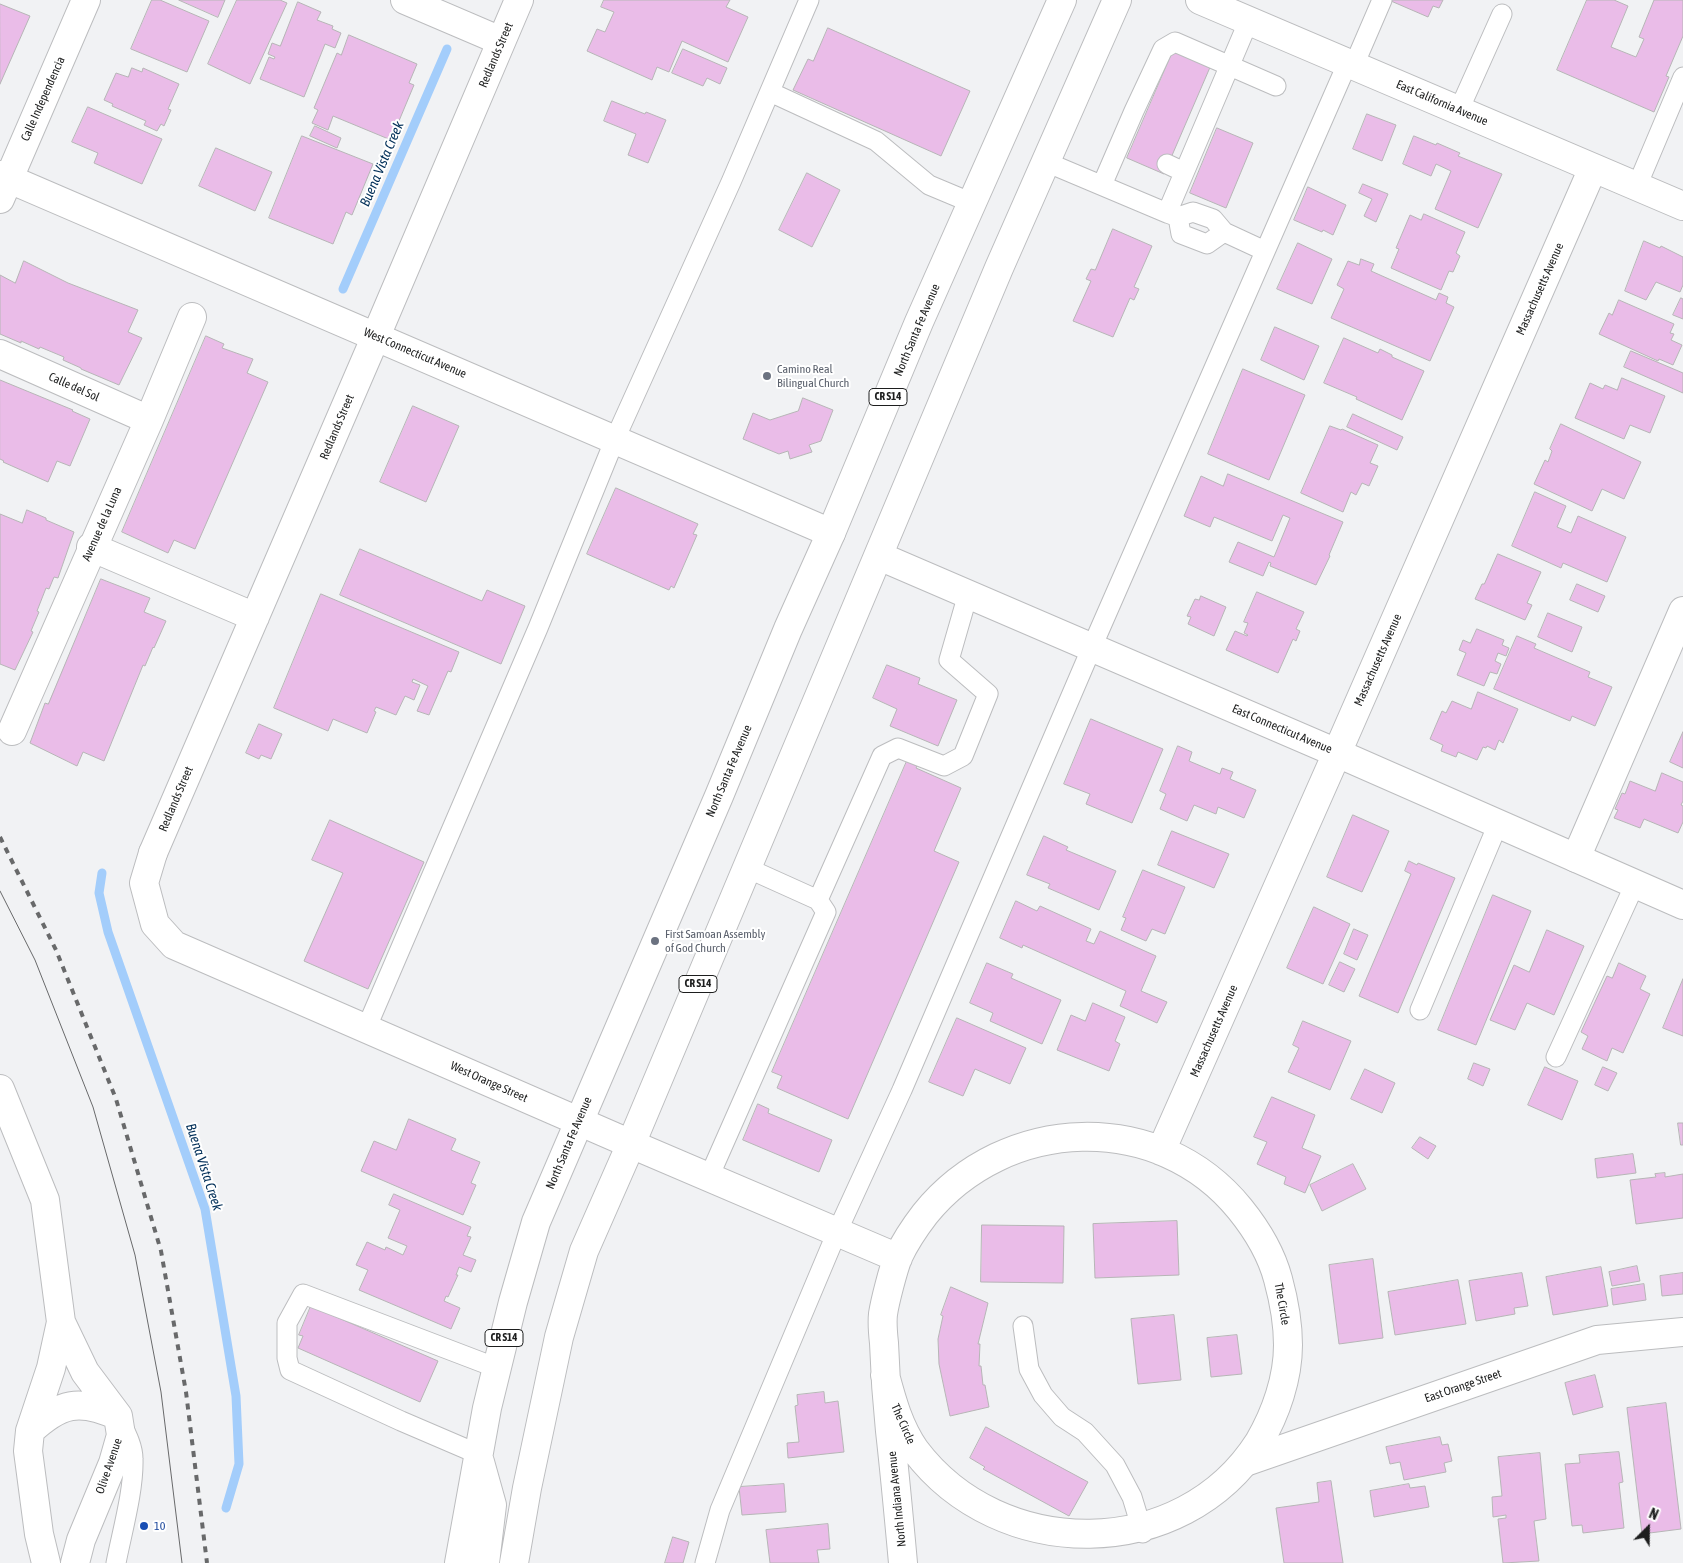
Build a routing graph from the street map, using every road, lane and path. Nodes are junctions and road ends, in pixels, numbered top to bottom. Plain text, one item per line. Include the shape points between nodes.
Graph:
1 (86, 0) edge
2 (405, 0) edge
3 (519, 0) edge
4 (809, 0) edge
5 (1062, 0) edge
6 (1118, 0) edge
7 (1200, 0) edge
8 (1382, 0) edge
9 (1502, 14) dead end
10 (1249, 20) junction
11 (502, 41) junction
12 (1351, 63) junction
13 (1229, 66) junction
14 (1683, 77) edge
15 (1276, 86) dead end
16 (770, 92) junction
17 (1459, 110) junction
18 (1046, 162) junction
19 (1593, 168) junction
20 (3, 184) edge
21 (1102, 185) junction
22 (1637, 186) junction
23 (972, 203) junction
24 (1683, 206) edge
25 (1173, 215) junction
26 (1265, 251) junction
27 (192, 317) dead end
28 (376, 336) junction
29 (0, 354) edge
30 (148, 420) junction
31 (615, 440) junction
32 (830, 533) junction
33 (92, 547) junction
34 (879, 556) junction
35 (968, 594) junction
36 (1683, 610) edge
37 (255, 617) junction
38 (1092, 647) junction
39 (12, 731) dead end
40 (1337, 753) junction
41 (1498, 824) junction
42 (153, 853) joint
43 (1576, 858) junction
44 (747, 868) junction
45 (1635, 884) junction
46 (818, 900) junction
47 (1683, 905) edge
48 (1420, 1010) dead end
49 (366, 1029) junction
50 (1556, 1057) dead end
51 (0, 1089) edge
52 (578, 1122) junction
53 (631, 1144) junction
54 (1161, 1151) junction
55 (709, 1178) junction
56 (837, 1232) junction
57 (898, 1258) junction
58 (61, 1322) junction
59 (1023, 1326) dead end
60 (1683, 1332) edge
61 (497, 1368) junction
62 (885, 1375) junction
63 (118, 1416) junction
64 (30, 1431) junction
65 (478, 1454) junction
66 (133, 1458) junction
67 (1248, 1461) junction
68 (1143, 1533) junction
69 (46, 1563) edge
70 (75, 1563) edge
71 (105, 1563) edge
72 (116, 1563) edge
73 (459, 1563) edge
74 (484, 1563) edge
75 (514, 1563) edge
76 (705, 1563) edge
77 (903, 1563) edge

1 - 20 street, Calle Independencia
2 - 11 street
3 - 11 street, Redlands Street
4 - 16 lane
5 - 23 street, North Santa Fe Avenue / CR S14
6 - 18 street, CR S14
7 - 10 street, East California Avenue
8 - 12 lane
9 - 17 lane
10 - 12 street, East California Avenue
10 - 13 lane
11 - 28 street, Redlands Street
12 - 17 street, East California Avenue
12 - 26 lane
13 - 15 lane
13 - 21 lane via 1175,42 1163,49 1155,78 1125,146
13 - 25 lane via 1206,100 1176,168
14 - 22 lane
16 - 23 lane via 876,141 929,185
16 - 31 lane
17 - 19 street, East California Avenue
18 - 21 lane
18 - 34 street, CR S14
19 - 22 street, East California Avenue
19 - 40 street, Massachusetts Avenue
20 - 28 street, West Connecticut Avenue
21 - 25 lane
22 - 24 street, East California Avenue
23 - 32 street, North Santa Fe Avenue / CR S14
25 - 26 lane via 1193,212 1213,219 1224,232
26 - 38 lane
27 - 30 street, Avenue de la Luna
28 - 31 street, West Connecticut Avenue
28 - 37 street, Redlands Street
29 - 30 street, Calle del Sol
30 - 33 street, Avenue de la Luna
31 - 32 street, West Connecticut Avenue
31 - 49 lane
32 - 52 street, North Santa Fe Avenue / CR S14
33 - 37 street
33 - 39 street, Avenue de la Luna
34 - 35 street, East Connecticut Avenue
34 - 44 street, CR S14
35 - 38 street, East Connecticut Avenue
35 - 46 lane via 949,660 988,694 963,756 944,766 898,748 882,756
36 - 43 street
37 - 42 street, Redlands Street
38 - 40 street, East Connecticut Avenue
38 - 56 lane via 902,1090
40 - 41 street, East Connecticut Avenue
40 - 54 street, Massachusetts Avenue
41 - 43 street, East Connecticut Avenue
41 - 48 lane
42 - 49 street, West Orange Street via 144,883 155,924 174,945
43 - 45 street, East Connecticut Avenue
44 - 46 lane
44 - 53 street, CR S14
45 - 47 street, East Connecticut Avenue
45 - 50 lane
46 - 55 lane via 826,912
49 - 52 street, West Orange Street
51 - 58 street via 45,1200
52 - 53 street, West Orange Street
52 - 61 street, North Santa Fe Avenue / CR S14 via 536,1222
53 - 55 street, West Orange Street
53 - 75 street, CR S14 via 584,1251 559,1337
54 - 57 street, The Circle via 1127,1141 1093,1137 1058,1138 1024,1145 992,1158 962,1177 936,1200 914,1227
54 - 67 street, The Circle via 1198,1171 1230,1197 1255,1229 1274,1266 1285,1305 1288,1346 1280,1395 1269,1426
55 - 56 street, West Orange Street
56 - 57 street, West Orange Street
56 - 76 lane via 720,1510
57 - 62 street, The Circle via 883,1315
58 - 63 street via 85,1372
58 - 64 street via 51,1368
59 - 68 lane via 1029,1369 1043,1395 1115,1464 1132,1496
60 - 67 street, East Orange Street via 1597,1340
61 - 65 street, North Santa Fe Avenue / CR S14
61 - 65 lane via 303,1294 287,1323 286,1358 290,1370
62 - 68 street, The Circle via 896,1413 913,1448 938,1478 967,1504 1001,1524 1038,1536 1077,1542 1116,1540
62 - 77 street, North Indiana Avenue
63 - 64 street via 100,1408 75,1405 46,1416
63 - 66 lane via 128,1436
63 - 70 street, Olive Avenue via 121,1435 113,1463
64 - 69 street via 31,1476
65 - 73 street, North Santa Fe Avenue / CR S14
65 - 74 street via 492,1505
66 - 71 lane, Olive Avenue
66 - 72 lane
67 - 68 street, The Circle via 1221,1490 1190,1513

